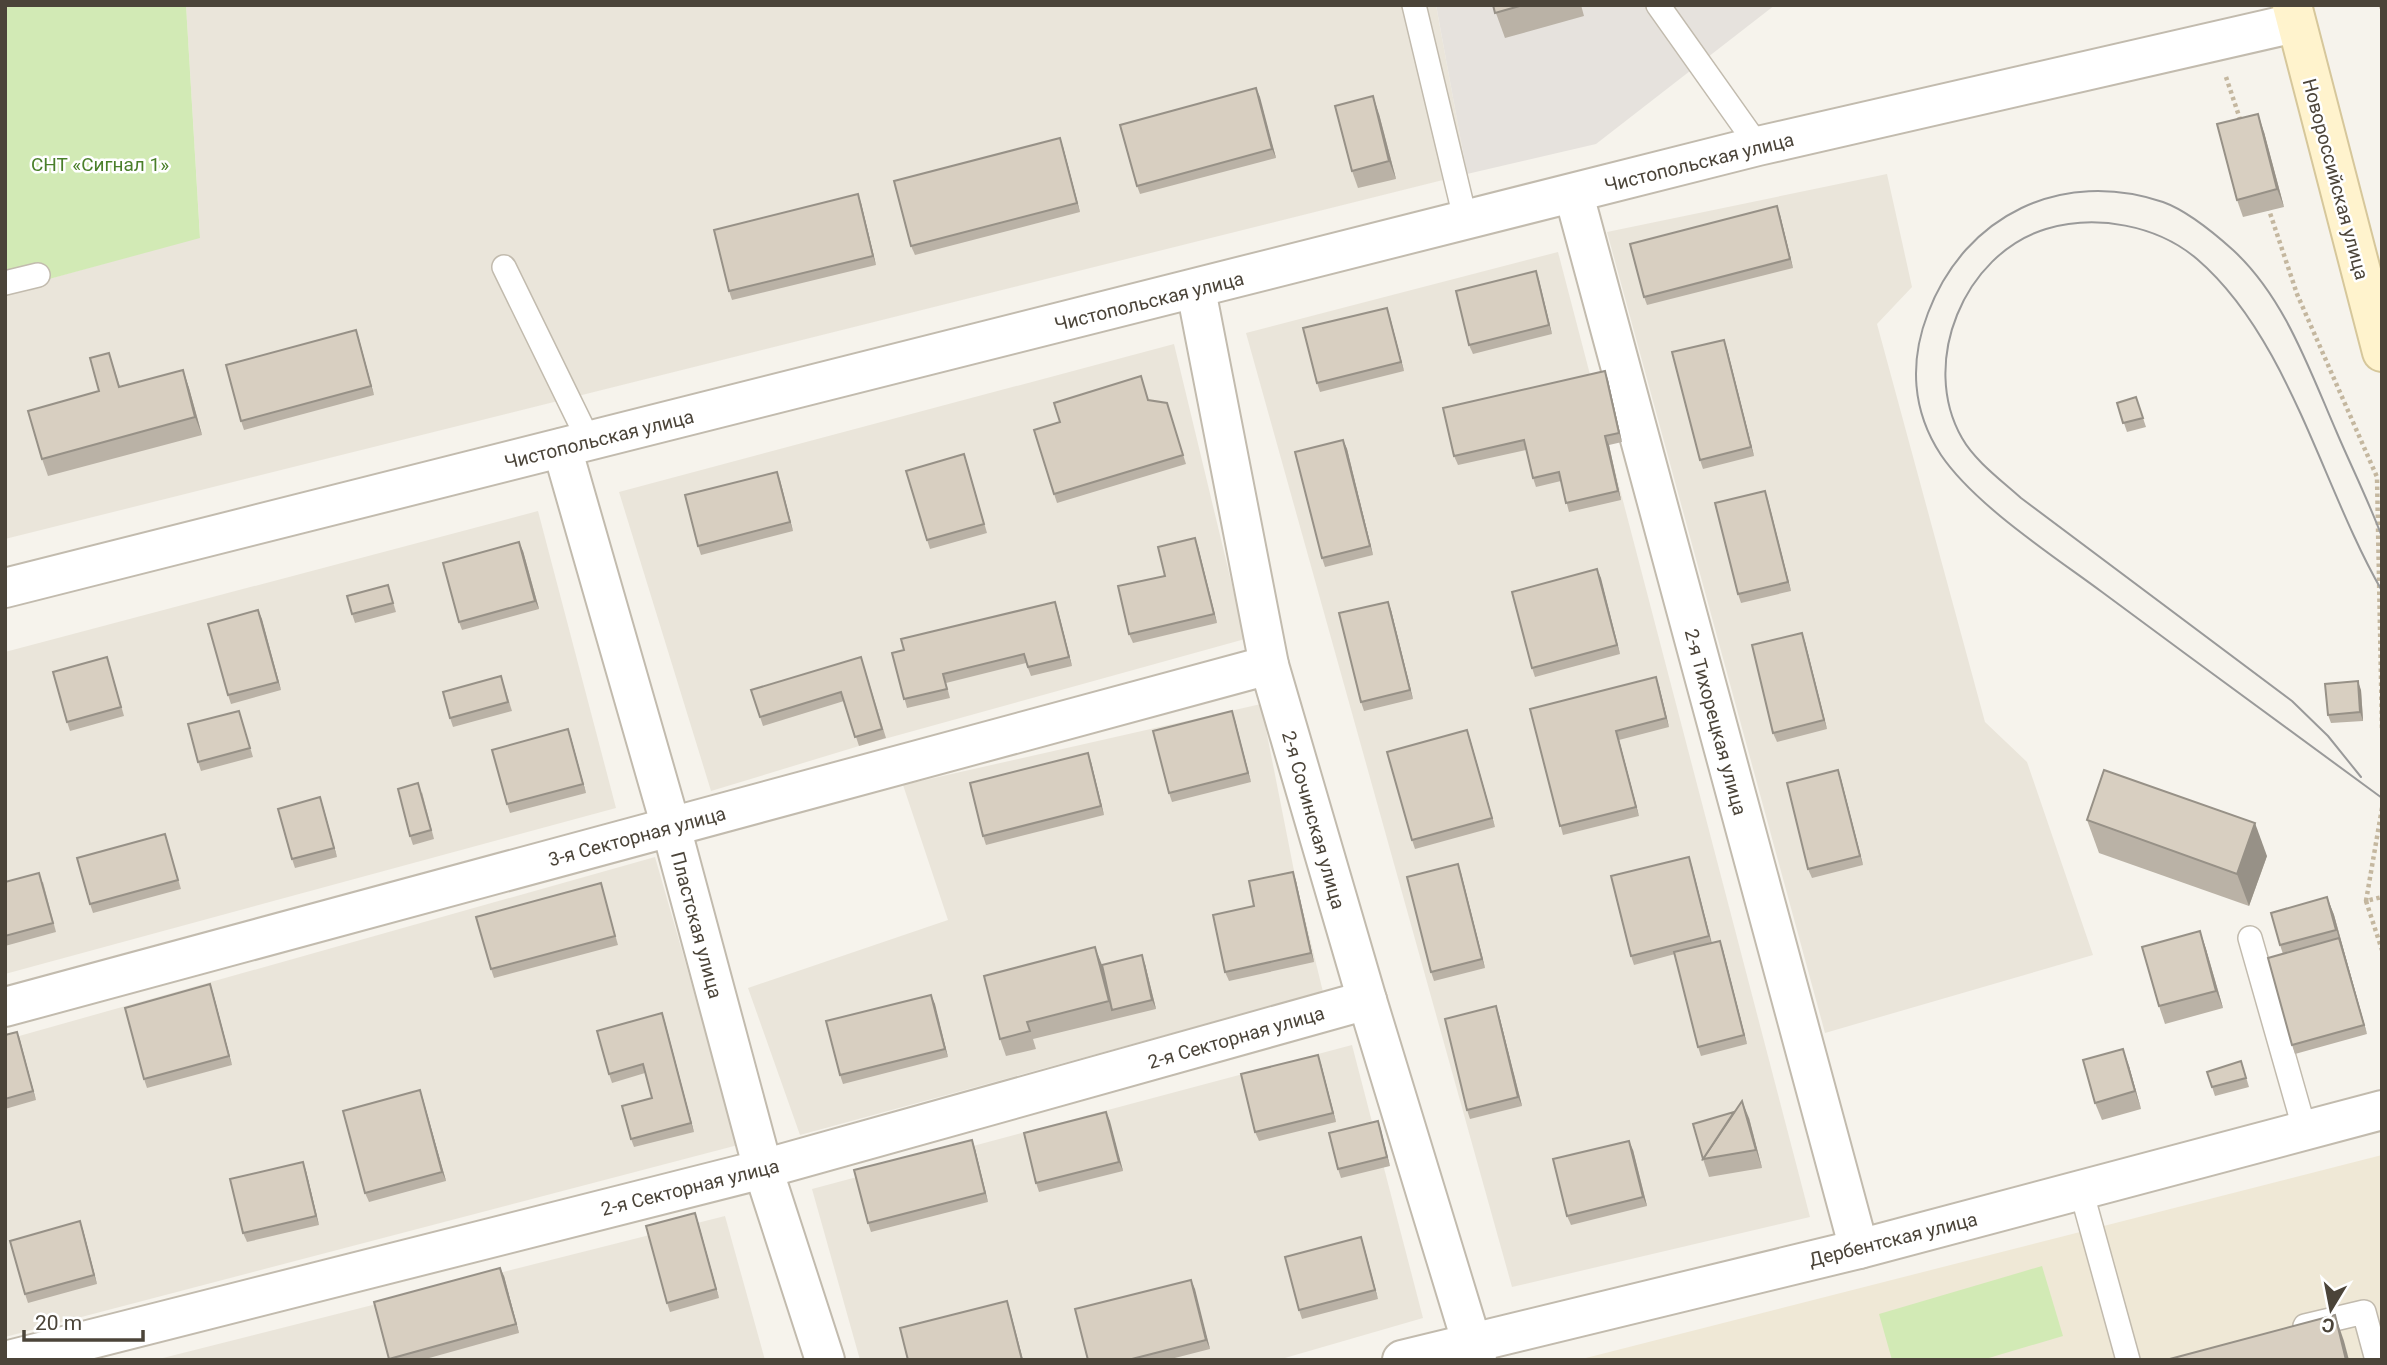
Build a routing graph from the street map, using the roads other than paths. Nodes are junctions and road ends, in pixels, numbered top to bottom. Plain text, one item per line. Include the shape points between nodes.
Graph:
1 (1415, 5) edge
2 (1658, 5) edge
3 (2293, 14) edge
4 (1758, 146) junction
5 (1574, 195) junction
6 (1466, 222) junction
7 (504, 267) dead end
8 (38, 275) dead end
9 (5, 284) edge
10 (1196, 289) junction
11 (2382, 352) edge
12 (576, 445) junction
13 (5, 588) edge
14 (1269, 665) junction
15 (671, 827) junction
16 (2250, 938) dead end
17 (1367, 1000) junction
18 (5, 1007) edge
19 (2382, 1110) edge
20 (2305, 1130) junction
21 (762, 1169) junction
22 (2081, 1190) junction
23 (1859, 1249) junction
24 (2286, 1331) edge
25 (1475, 1350) edge
26 (9, 1360) edge
27 (825, 1360) edge
28 (1402, 1360) edge
29 (2128, 1360) edge
30 (2377, 1360) edge

1 - 6 lane
2 - 4 lane
3 - 4 street, Чистопольская улица via 2216,43
3 - 11 main road, Новороссийская улица
4 - 5 street, Чистопольская улица
5 - 6 street, Чистопольская улица
5 - 23 street, 2-я Тихорецкая улица
6 - 10 street, Чистопольская улица
7 - 12 lane
8 - 9 lane
10 - 12 street, Чистопольская улица
10 - 14 street, 2-я Сочинская улица
12 - 13 street, Чистопольская улица
12 - 15 street, Пластская улица
14 - 15 street, 3-я Секторная улица
14 - 17 street, 2-я Сочинская улица
15 - 18 street, 3-я Секторная улица
15 - 21 street, Пластская улица
16 - 20 lane
17 - 21 street, 2-я Секторная улица
17 - 25 street, 2-я Сочинская улица
19 - 20 street, Дербентская улица
20 - 22 street, Дербентская улица
21 - 26 street, 2-я Секторная улица
21 - 27 street, Пластская улица
22 - 23 street, Дербентская улица
22 - 29 lane
23 - 25 street, Дербентская улица
24 - 30 lane via 2364,1312
25 - 28 street, Дербентская улица

